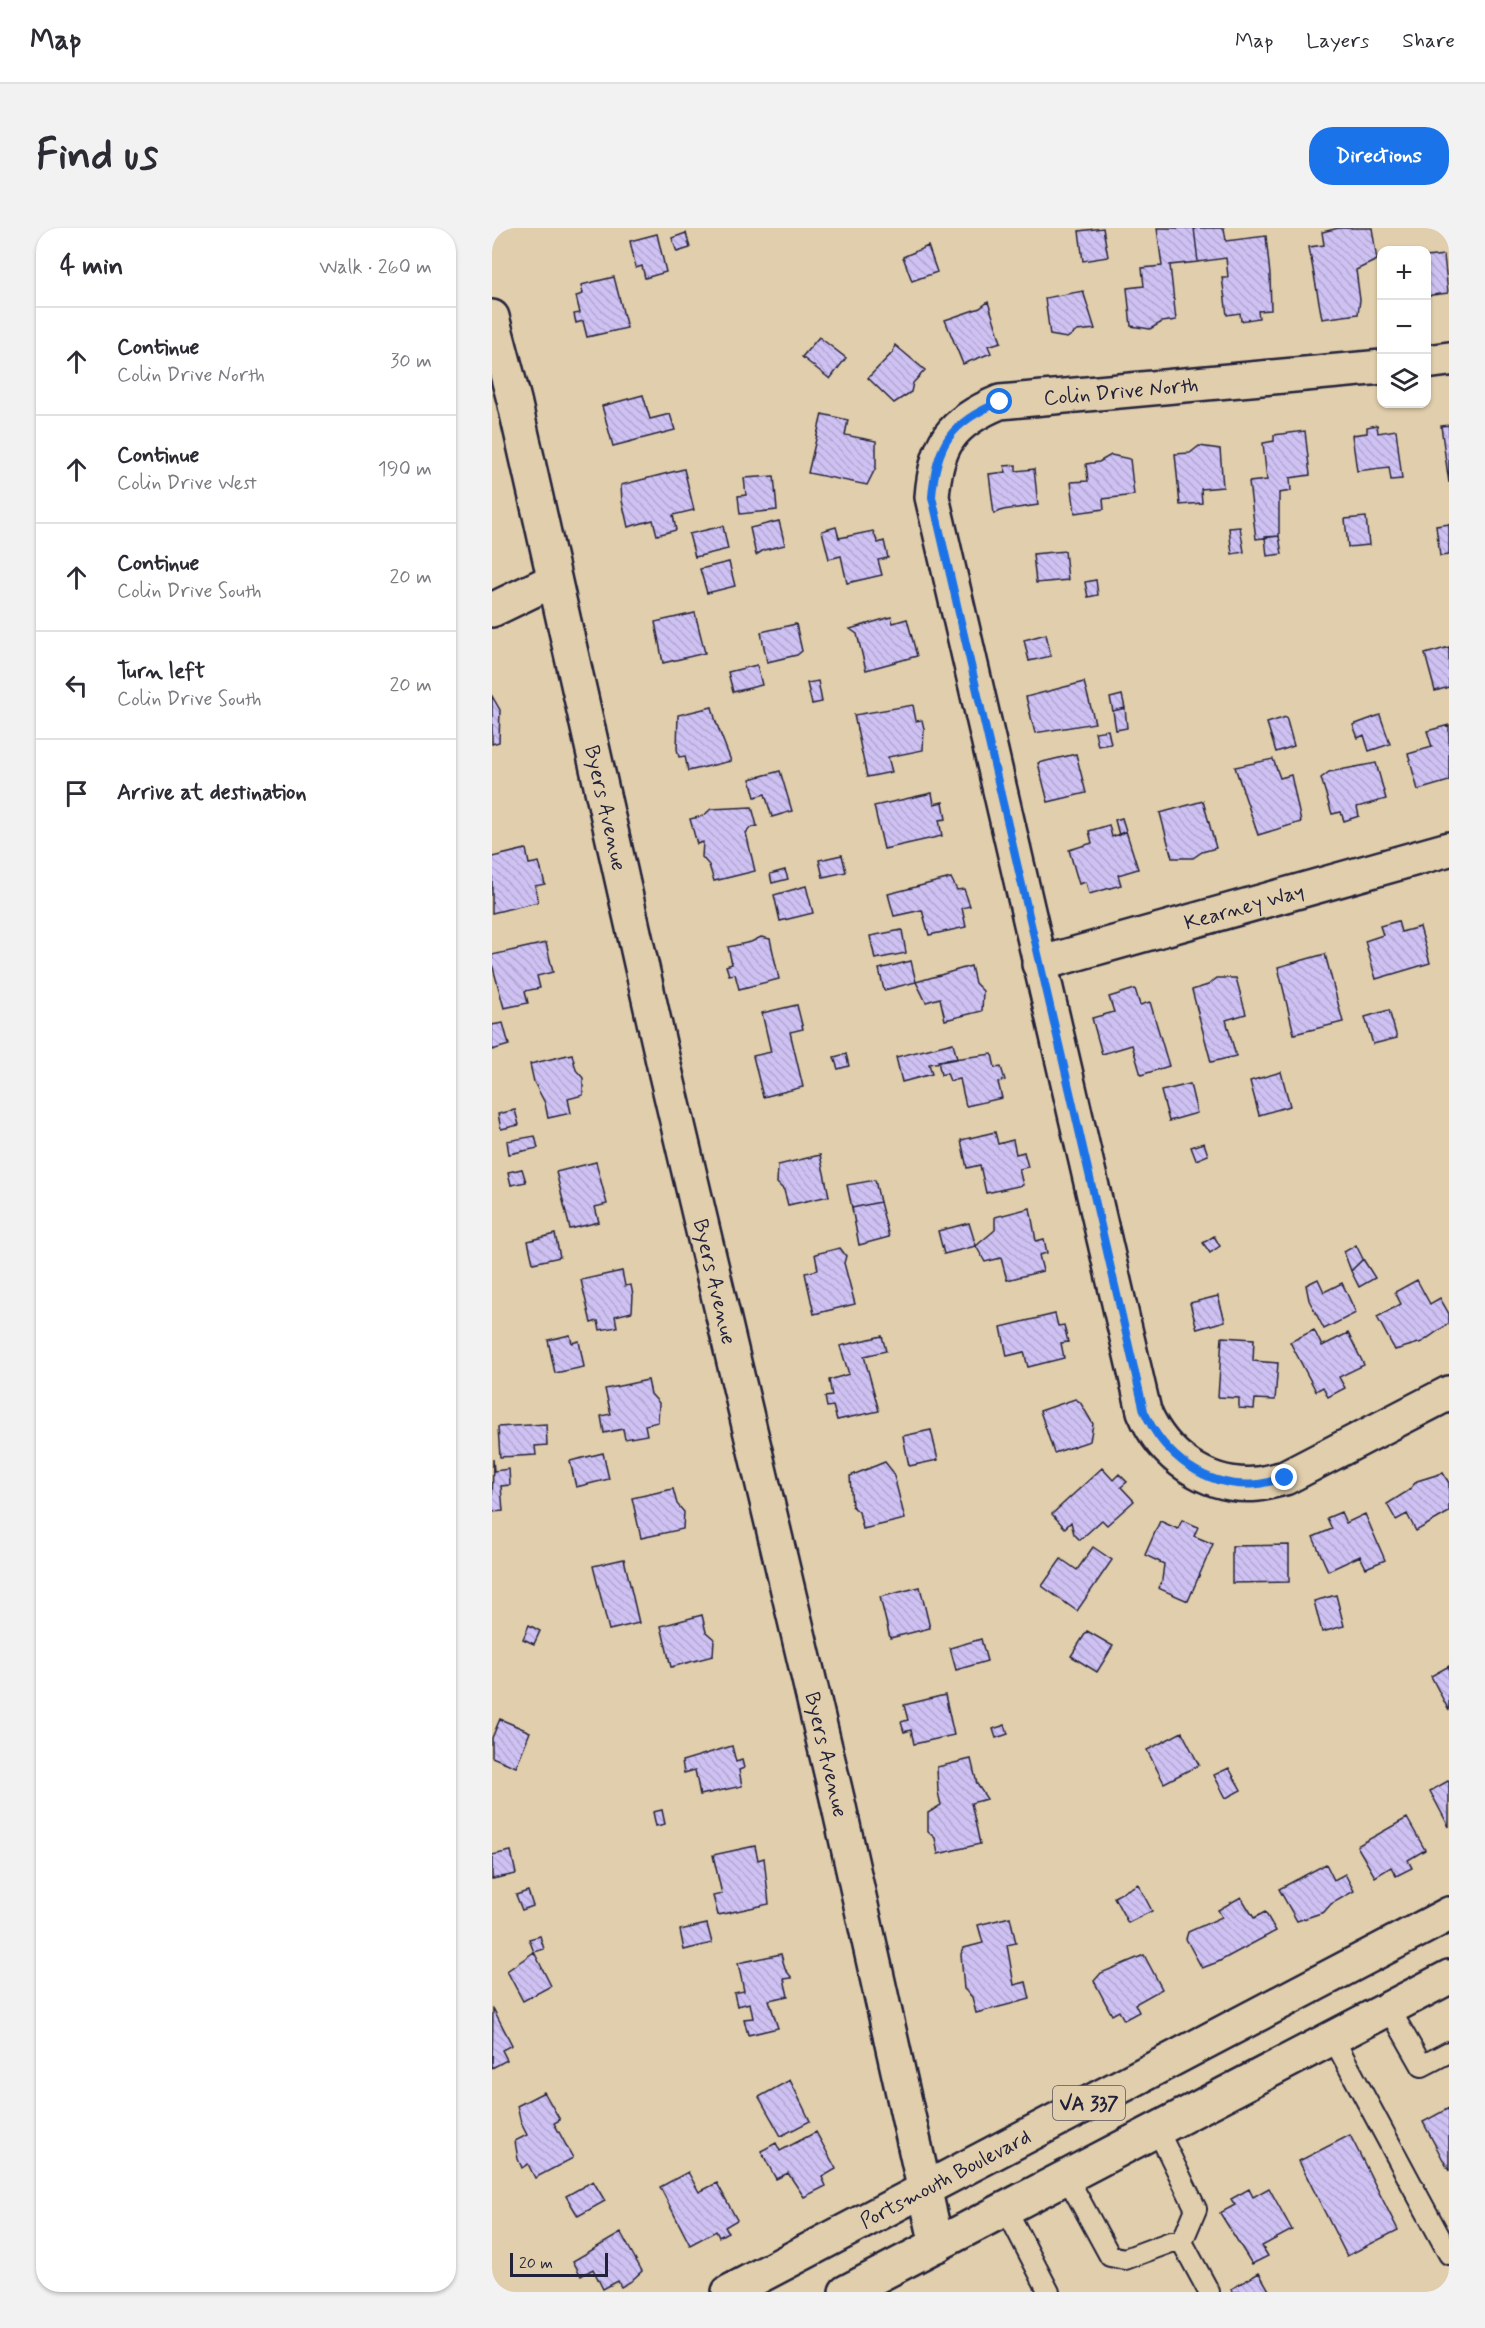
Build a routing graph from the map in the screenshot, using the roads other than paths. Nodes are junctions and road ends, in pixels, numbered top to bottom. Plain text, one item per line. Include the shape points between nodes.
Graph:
1 (492, 317) edge
2 (1449, 360) edge
3 (1431, 362) edge
4 (1377, 367) edge
5 (554, 580) junction
6 (492, 610) edge
7 (1449, 849) edge
8 (1039, 964) junction
9 (1449, 1393) edge
10 (1449, 1914) edge
11 (1449, 1977) edge
12 (1389, 2008) junction
13 (1333, 2038) junction
14 (1449, 2052) edge
15 (1157, 2129) junction
16 (1067, 2177) junction
17 (925, 2189) junction
18 (1006, 2209) junction
19 (1182, 2242) junction
20 (937, 2245) junction
21 (1449, 2254) edge
22 (729, 2292) edge
23 (846, 2292) edge
24 (1049, 2292) edge
25 (1209, 2292) edge

1 - 5 street, Byers Avenue
2 - 3 street
4 - 8 street, Colin Drive North via 1000,402 976,412 959,425 943,446 934,470 934,511
5 - 6 street
5 - 17 street, Byers Avenue
7 - 8 street, Kearney Way
8 - 9 street, Colin Drive North via 1140,1393 1151,1427 1168,1450 1196,1472 1228,1483 1257,1484 1285,1478
10 - 17 street, Portsmouth Boulevard / VA 337
11 - 12 street, VA 337
12 - 13 street, VA 337
12 - 14 lane via 1422,2066
13 - 15 street, VA 337
13 - 21 lane
15 - 16 street, VA 337
15 - 19 lane via 1196,2209
16 - 18 street, VA 337
16 - 19 lane via 1110,2256 1125,2259 1171,2242
17 - 20 street, Byers Avenue
17 - 22 street, Portsmouth Boulevard / VA 337
18 - 20 street, VA 337
18 - 24 lane
19 - 25 lane
20 - 23 street, VA 337

